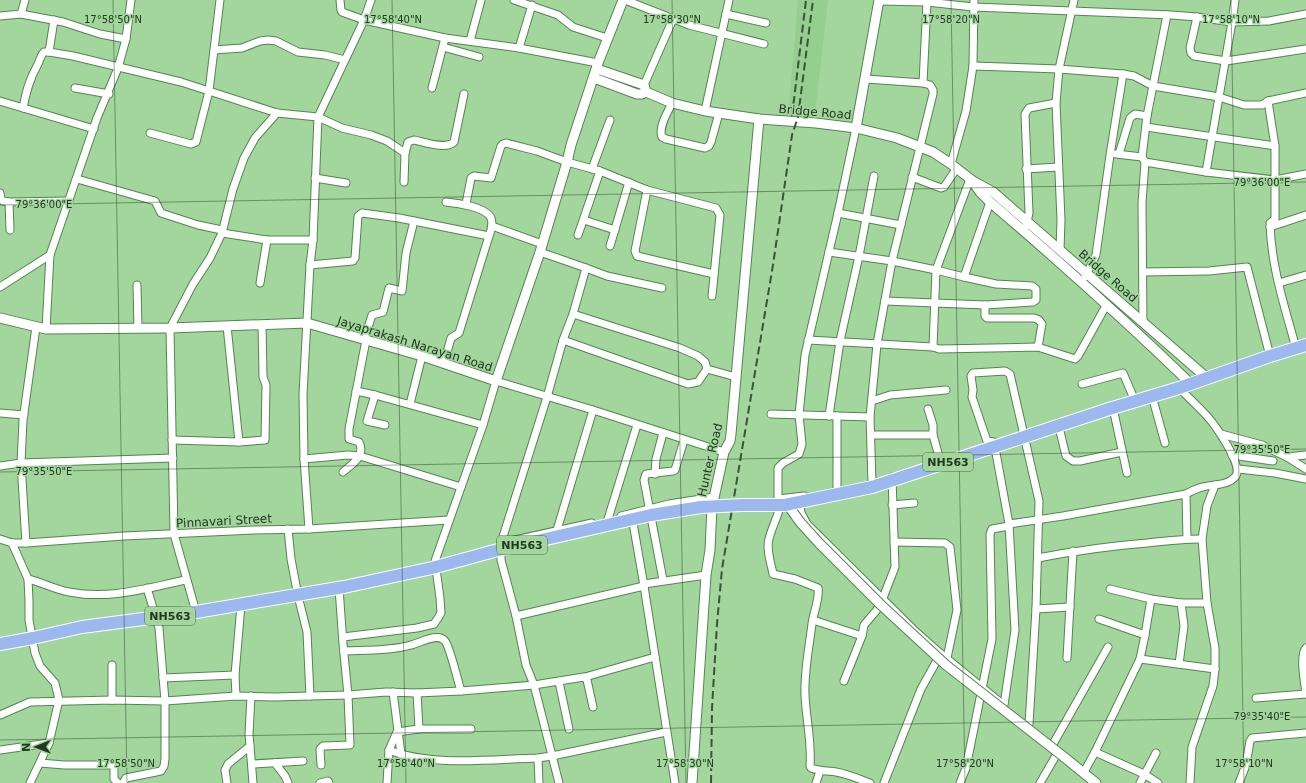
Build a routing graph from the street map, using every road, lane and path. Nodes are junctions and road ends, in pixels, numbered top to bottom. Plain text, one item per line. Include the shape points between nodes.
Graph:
1 (24, 0) edge
2 (220, 0) edge
3 (340, 0) edge
4 (371, 0) edge
5 (481, 0) edge
6 (514, 0) edge
7 (624, 0) edge
8 (728, 0) edge
9 (879, 0) edge
10 (1074, 0) edge
11 (1235, 0) edge
12 (129, 1) edge
13 (927, 2) junction
14 (974, 3) edge
15 (532, 5) junction
16 (1072, 11) junction
17 (21, 14) junction
18 (726, 14) junction
19 (1306, 14) edge
20 (0, 16) edge
21 (1167, 16) junction
22 (1197, 17) junction
23 (673, 19) junction
24 (54, 20) junction
25 (364, 20) junction
26 (1232, 22) junction
27 (766, 23) dead end
28 (722, 33) junction
29 (445, 38) junction
30 (607, 38) junction
31 (126, 39) junction
32 (470, 41) junction
33 (764, 44) dead end
34 (443, 47) junction
35 (519, 48) junction
36 (1306, 49) edge
37 (214, 50) junction
38 (49, 52) junction
39 (480, 57) dead end
40 (345, 60) junction
41 (1226, 61) junction
42 (973, 66) junction
43 (118, 68) junction
44 (1059, 69) junction
45 (596, 70) junction
46 (1123, 74) junction
47 (866, 79) junction
48 (923, 83) junction
49 (1153, 86) junction
50 (75, 88) dead end
51 (432, 88) dead end
52 (645, 88) junction
53 (209, 91) junction
54 (1306, 93) edge
55 (108, 94) junction
56 (464, 94) dead end
57 (1219, 98) junction
58 (0, 101) edge
59 (1268, 101) junction
60 (672, 103) junction
61 (1056, 103) junction
62 (23, 108) junction
63 (705, 111) junction
64 (277, 113) junction
65 (719, 113) junction
66 (1147, 116) junction
67 (318, 117) junction
68 (759, 119) junction
69 (610, 120) dead end
70 (1146, 127) junction
71 (856, 128) junction
72 (94, 129) junction
73 (150, 133) dead end
74 (1211, 137) junction
75 (1275, 146) junction
76 (919, 147) junction
77 (405, 153) junction
78 (1120, 154) junction
79 (1110, 155) junction
80 (1143, 160) junction
81 (567, 162) junction
82 (954, 166) junction
83 (1058, 167) junction
84 (592, 169) junction
85 (1026, 169) junction
86 (600, 171) junction
87 (1206, 172) junction
88 (1306, 174) edge
89 (874, 176) dead end
90 (912, 177) junction
91 (315, 178) junction
92 (77, 179) junction
93 (971, 180) junction
94 (1275, 180) junction
95 (404, 182) dead end
96 (629, 182) junction
97 (346, 183) dead end
98 (647, 190) junction
99 (0, 193) edge
100 (68, 201) junction
101 (9, 202) junction
102 (446, 202) dead end
103 (990, 202) junction
104 (466, 204) junction
105 (838, 213) junction
106 (1306, 215) edge
107 (867, 218) junction
108 (584, 220) junction
109 (414, 221) junction
110 (1028, 221) junction
111 (901, 225) junction
112 (492, 226) junction
113 (1270, 227) junction
114 (10, 230) dead end
115 (615, 230) junction
116 (222, 231) junction
117 (1024, 232) junction
118 (578, 235) dead end
119 (489, 236) junction
120 (267, 240) junction
121 (313, 240) junction
122 (610, 246) dead end
123 (541, 248) junction
124 (1060, 250) junction
125 (829, 252) junction
126 (50, 255) junction
127 (859, 256) junction
128 (892, 261) junction
129 (310, 265) junction
130 (586, 268) junction
131 (936, 270) junction
132 (1143, 272) junction
133 (714, 274) junction
134 (1306, 275) edge
135 (964, 277) junction
136 (1084, 278) junction
137 (260, 283) dead end
138 (1279, 283) junction
139 (137, 285) dead end
140 (0, 287) edge
141 (662, 288) dead end
142 (712, 296) dead end
143 (885, 301) junction
144 (934, 302) junction
145 (1107, 304) junction
146 (985, 305) junction
147 (573, 314) junction
148 (0, 318) edge
149 (307, 323) junction
150 (1143, 323) junction
151 (262, 324) junction
152 (227, 326) junction
153 (36, 327) junction
154 (138, 328) junction
155 (170, 328) junction
156 (46, 329) junction
157 (365, 340) junction
158 (563, 340) junction
159 (808, 340) junction
160 (840, 342) junction
161 (877, 344) junction
162 (1301, 346) edge
163 (932, 347) junction
164 (1038, 347) junction
165 (422, 356) junction
166 (1270, 356) junction
167 (444, 363) junction
168 (707, 369) junction
169 (736, 377) junction
170 (1207, 378) junction
171 (496, 381) junction
172 (1082, 384) dead end
173 (1191, 384) junction
174 (1179, 388) junction
175 (946, 390) dead end
176 (356, 391) junction
177 (375, 395) junction
178 (1152, 396) junction
179 (547, 397) junction
180 (872, 402) junction
181 (410, 404) junction
182 (1120, 406) junction
183 (928, 409) dead end
184 (593, 410) junction
185 (0, 414) edge
186 (771, 414) dead end
187 (24, 415) junction
188 (799, 415) junction
189 (833, 416) junction
190 (870, 417) junction
191 (1058, 421) junction
192 (385, 425) dead end
193 (483, 425) junction
194 (637, 425) junction
195 (1023, 431) junction
196 (663, 433) junction
197 (933, 434) junction
198 (1221, 434) junction
199 (871, 435) junction
200 (172, 440) junction
201 (684, 440) junction
202 (239, 442) junction
203 (994, 442) junction
204 (1165, 443) dead end
205 (724, 452) junction
206 (1122, 452) junction
207 (1232, 455) junction
208 (1306, 455) edge
209 (360, 456) junction
210 (1287, 457) junction
211 (173, 458) junction
212 (304, 459) junction
213 (940, 460) junction
214 (1273, 461) dead end
215 (20, 463) junction
216 (0, 466) edge
217 (1306, 468) edge
218 (1238, 469) junction
219 (343, 472) dead end
220 (1127, 473) dead end
221 (655, 474) junction
222 (892, 475) junction
223 (1306, 479) edge
224 (872, 484) junction
225 (1215, 485) junction
226 (461, 487) junction
227 (837, 492) junction
228 (1186, 494) junction
229 (798, 496) junction
230 (714, 497) junction
231 (783, 502) junction
232 (914, 503) dead end
233 (892, 505) junction
234 (650, 509) junction
235 (631, 513) junction
236 (608, 519) junction
237 (1039, 519) junction
238 (449, 520) junction
239 (1009, 525) junction
240 (288, 529) junction
241 (309, 529) junction
242 (557, 530) junction
243 (174, 534) junction
244 (0, 539) edge
245 (1187, 539) junction
246 (1202, 540) junction
247 (894, 542) junction
248 (12, 543) junction
249 (26, 543) junction
250 (501, 543) junction
251 (1073, 551) junction
252 (1038, 558) junction
253 (435, 561) junction
254 (706, 575) junction
255 (28, 579) junction
256 (186, 580) junction
257 (663, 580) junction
258 (644, 585) junction
259 (147, 588) junction
260 (342, 588) junction
261 (1110, 588) dead end
262 (298, 596) junction
263 (883, 598) junction
264 (1151, 599) junction
265 (1181, 603) junction
266 (1207, 604) junction
267 (241, 605) junction
268 (1070, 607) junction
269 (1036, 609) junction
270 (196, 612) junction
271 (516, 616) junction
272 (157, 618) junction
273 (1099, 619) dead end
274 (812, 620) junction
275 (862, 636) junction
276 (1145, 636) junction
277 (342, 637) junction
278 (33, 638) junction
279 (0, 644) edge
280 (1108, 647) dead end
281 (1306, 648) edge
282 (344, 652) junction
283 (940, 653) junction
284 (655, 656) junction
285 (947, 658) junction
286 (1067, 658) dead end
287 (1140, 659) junction
288 (1179, 664) junction
289 (112, 665) dead end
290 (1215, 669) junction
291 (235, 675) junction
292 (585, 677) junction
293 (163, 678) junction
294 (844, 681) dead end
295 (559, 682) junction
296 (534, 685) junction
297 (983, 688) junction
298 (461, 691) junction
299 (393, 692) junction
300 (417, 693) junction
301 (1306, 694) edge
302 (348, 695) junction
303 (236, 696) junction
304 (251, 696) junction
305 (310, 696) junction
306 (1256, 698) dead end
307 (59, 700) junction
308 (112, 700) junction
309 (165, 701) junction
310 (1004, 705) junction
311 (593, 708) dead end
312 (0, 715) edge
313 (1029, 724) junction
314 (471, 729) dead end
315 (570, 729) dead end
316 (419, 730) junction
317 (397, 732) junction
318 (666, 732) junction
319 (1306, 733) edge
320 (49, 743) junction
321 (250, 746) junction
322 (0, 750) edge
323 (389, 750) junction
324 (1058, 751) junction
325 (1095, 752) junction
326 (1156, 752) dead end
327 (401, 754) junction
328 (552, 756) junction
329 (538, 758) junction
330 (303, 761) dead end
331 (40, 763) junction
332 (275, 763) junction
333 (1072, 763) junction
334 (252, 764) junction
335 (321, 765) dead end
336 (820, 771) junction
337 (1084, 772) junction
338 (1144, 774) junction
339 (30, 783) edge
340 (118, 783) edge
341 (123, 783) edge
342 (227, 783) edge
343 (252, 783) edge
344 (288, 783) edge
345 (320, 783) edge
346 (329, 783) edge
347 (387, 783) edge
348 (539, 783) edge
349 (559, 783) edge
350 (675, 783) edge
351 (692, 783) edge
352 (816, 783) edge
353 (870, 783) edge
354 (884, 783) edge
355 (960, 783) edge
356 (1040, 783) edge
357 (1096, 783) edge
358 (1140, 783) edge
359 (1158, 783) edge
360 (1190, 783) edge
361 (1239, 783) edge

1 - 17 street
2 - 37 street
3 - 25 street via 342,12
4 - 25 street
5 - 32 street
6 - 15 street
7 - 23 street
7 - 30 street, Jayaprakash Narayan Road
8 - 18 street
9 - 13 street
9 - 47 street
10 - 16 street
11 - 26 street
12 - 31 street
13 - 14 street
13 - 48 street
14 - 16 street
14 - 42 street
15 - 30 street via 558,15 573,27
15 - 35 street
16 - 21 street
16 - 44 street
17 - 20 street
17 - 24 street
18 - 27 street
18 - 28 street
19 - 26 street via 1269,21
21 - 22 street
21 - 49 street
22 - 26 street
22 - 41 street via 1191,52 1194,56
23 - 28 street
23 - 52 street
24 - 31 street
24 - 38 street
25 - 29 street
25 - 40 street
26 - 41 street
28 - 33 street
28 - 63 street
29 - 32 street
29 - 34 street
30 - 45 street, Jayaprakash Narayan Road
31 - 43 street
32 - 35 street
34 - 39 street
34 - 51 street
35 - 45 street
36 - 41 street
37 - 40 street via 242,48 268,40 276,41 298,52
37 - 53 street
38 - 43 street
38 - 62 street via 41,55 33,72
40 - 67 street
41 - 57 street
42 - 44 street
42 - 82 street
43 - 53 street
43 - 55 street
44 - 46 street
44 - 61 street
45 - 52 street, Bridge Road
45 - 81 street, Jayaprakash Narayan Road
46 - 49 street via 1134,76
46 - 79 street
47 - 48 street
47 - 71 street
48 - 76 street via 930,85 933,94
49 - 57 street
49 - 66 street
50 - 55 street
52 - 60 street, Bridge Road
53 - 64 street
53 - 73 street via 194,144
54 - 59 street
55 - 72 street
56 - 77 street via 454,142 451,145 410,140
57 - 59 street via 1244,105 1262,106
57 - 74 street
58 - 62 street
59 - 75 street
60 - 63 street, Bridge Road
60 - 65 street via 661,129 662,137 705,148 709,146
61 - 83 street
61 - 85 street via 1029,108 1026,111
62 - 72 street
63 - 65 street, Bridge Road
64 - 67 street
64 - 116 street via 255,138 244,158
65 - 68 street, Bridge Road
66 - 70 street
66 - 78 street via 1135,114 1130,118
67 - 77 street via 342,128 387,141
67 - 91 street
68 - 71 street, Bridge Road
68 - 169 street, Hunter Road
69 - 84 street
70 - 74 street
70 - 80 street
71 - 76 street, Bridge Road via 897,138
71 - 105 street
72 - 92 street
74 - 75 street
74 - 87 street
75 - 94 street
76 - 82 street, Bridge Road via 933,152
76 - 90 street
77 - 95 street
78 - 79 street
78 - 80 street
79 - 136 street via 1096,256
80 - 87 street
80 - 132 street
81 - 84 street
81 - 104 street via 537,151 503,144 491,178 471,178
81 - 123 street, Jayaprakash Narayan Road
82 - 90 street via 942,188
82 - 93 street, Bridge Road
83 - 85 street
83 - 124 street
84 - 86 street
85 - 110 street
86 - 96 street
86 - 108 street
87 - 94 street
88 - 94 street
89 - 107 street
90 - 111 street
91 - 97 street
91 - 121 street
92 - 100 street
92 - 116 street via 155,201 161,213
93 - 103 street, Bridge Road
93 - 110 street, Bridge Road via 993,192
93 - 131 street
94 - 113 street via 1275,219 1270,223
96 - 98 street
96 - 115 street
98 - 133 street via 718,210 720,215
98 - 133 street via 635,251 637,256
99 - 101 street via 0,199
100 - 101 street
100 - 126 street
101 - 114 street
102 - 104 street
103 - 117 street, Bridge Road
103 - 135 street
104 - 112 street via 487,213
105 - 107 street
105 - 125 street
106 - 113 street
107 - 111 street
107 - 127 street
108 - 115 street
108 - 118 street
109 - 119 street
109 - 129 street via 362,213 358,216 353,261
109 - 157 street via 406,253 402,291 389,288 383,312 372,315
110 - 117 street
110 - 124 street, Bridge Road
111 - 128 street
112 - 119 street
112 - 123 street
113 - 138 street
115 - 122 street
116 - 120 street
116 - 155 street via 210,258 192,284
117 - 136 street, Bridge Road
119 - 167 street via 462,326 459,333 451,338
120 - 121 street
120 - 137 street
121 - 129 street
123 - 130 street
123 - 171 street, Jayaprakash Narayan Road
124 - 136 street, Bridge Road
125 - 127 street
125 - 159 street
126 - 140 street
126 - 156 street
127 - 128 street
127 - 160 street
128 - 131 street
128 - 143 street
129 - 149 street
130 - 141 street via 607,276
130 - 147 street
131 - 135 street
131 - 144 street
132 - 150 street
132 - 166 street via 1209,271 1247,267
133 - 142 street
134 - 138 street
135 - 146 street via 996,284 1032,286 1036,289 1036,300 1033,302
136 - 145 street, Bridge Road
136 - 150 street, Bridge Road
138 - 162 street
139 - 154 street
143 - 144 street
143 - 161 street
144 - 146 street
144 - 163 street
145 - 164 street via 1075,359
145 - 173 street, Bridge Road
146 - 164 street via 985,316 989,319 1039,320 1042,324
147 - 158 street
147 - 168 street via 680,348 698,356 705,362
148 - 153 street, Jayaprakash Narayan Road
149 - 151 street, Jayaprakash Narayan Road
149 - 157 street, Jayaprakash Narayan Road
149 - 212 street via 303,394
150 - 170 street, Bridge Road
151 - 152 street, Jayaprakash Narayan Road
151 - 202 street via 263,377 266,385 265,440
152 - 155 street, Jayaprakash Narayan Road
152 - 202 street
153 - 156 street, Jayaprakash Narayan Road
153 - 187 street
154 - 155 street, Jayaprakash Narayan Road
154 - 156 street, Jayaprakash Narayan Road
155 - 200 street
157 - 165 street, Jayaprakash Narayan Road
157 - 176 street
158 - 168 street via 688,384 698,382
158 - 179 street
159 - 160 street
159 - 188 street
160 - 161 street
160 - 189 street
161 - 163 street
161 - 180 street
162 - 166 highway, NH563
163 - 164 street
165 - 167 street, Jayaprakash Narayan Road
165 - 181 street
166 - 170 highway, NH563
167 - 171 street, Jayaprakash Narayan Road
168 - 169 street
169 - 205 street, Hunter Road via 730,441
170 - 173 highway, NH563
171 - 179 street
171 - 193 street
172 - 182 street via 1123,373
173 - 174 highway, NH563
174 - 178 highway, NH563
174 - 198 street
175 - 180 street via 890,395
176 - 177 street
176 - 209 street via 349,437 359,442 362,447
177 - 181 street
177 - 192 street via 367,421
178 - 182 highway, NH563
178 - 204 street
179 - 184 street
179 - 250 street
180 - 190 street
181 - 193 street
182 - 191 street via 1103,406
182 - 206 street
182 - 231 highway, NH563, bridge via 872,487
183 - 197 street
184 - 194 street
184 - 242 street
185 - 187 street
186 - 188 street
187 - 215 street
188 - 189 street
188 - 231 street via 799,454 778,468
189 - 190 street
189 - 227 street
190 - 199 street
191 - 195 street
191 - 206 street via 1066,456 1073,461
193 - 226 street
194 - 196 street
194 - 236 street
195 - 203 street
195 - 203 street via 1010,374 1005,371 973,373 972,397 987,441
195 - 237 street via 1039,501
196 - 201 street
196 - 221 street
197 - 199 street
197 - 213 street
198 - 207 street
198 - 210 street via 1262,445
199 - 224 street
200 - 202 street
200 - 211 street
201 - 205 street
201 - 221 street via 675,470
203 - 213 street
203 - 239 street
205 - 230 street, Hunter Road
206 - 220 street
207 - 214 street
207 - 218 street
208 - 210 street
209 - 212 street
209 - 219 street
209 - 226 street
210 - 217 street
211 - 215 street
211 - 243 street
212 - 241 street
213 - 222 street
215 - 216 street
215 - 249 street
218 - 223 street
218 - 225 street via 1234,478
221 - 234 street via 646,474 644,480
222 - 224 street
222 - 233 street
224 - 227 street
225 - 228 street via 1194,489
225 - 246 street via 1207,506
226 - 238 street
227 - 229 street
228 - 237 street
228 - 245 street
229 - 231 street
229 - 263 street via 803,520
230 - 234 street
230 - 254 street, Hunter Road
231 - 260 highway, NH563, bridge via 701,506 651,515
231 - 274 street via 769,539 773,574 818,588
231 - 324 street, bridge via 819,543 881,605 946,665
232 - 233 street
233 - 247 street
234 - 235 street
234 - 257 street
235 - 236 street
235 - 258 street
236 - 242 street
237 - 239 street
237 - 252 street
238 - 241 street, Pinnavari Street
238 - 253 street
239 - 297 street via 992,529 990,534 992,639
239 - 310 street via 1015,630
240 - 241 street, Pinnavari Street
240 - 243 street, Pinnavari Street
240 - 262 street
242 - 250 street
243 - 249 street, Pinnavari Street
243 - 256 street
244 - 248 street, Pinnavari Street
245 - 246 street
245 - 251 street
246 - 266 street
247 - 263 street via 894,567
247 - 285 street via 945,542 950,547 957,610
248 - 249 street, Pinnavari Street
248 - 255 street
250 - 253 street
250 - 271 street via 501,560
251 - 252 street
251 - 268 street
252 - 269 street
253 - 277 street via 440,613 434,624
254 - 257 street
254 - 351 street, Hunter Road
255 - 259 street via 67,592 97,595
255 - 278 street via 29,620
256 - 259 street
256 - 270 street
257 - 258 street
258 - 271 street
258 - 284 street
259 - 272 street
260 - 262 highway, NH563
260 - 277 street
261 - 264 street
262 - 267 highway, NH563
262 - 305 street via 307,632
263 - 275 street via 864,625
263 - 283 street
264 - 265 street
264 - 276 street
265 - 266 street
265 - 288 street via 1184,626
266 - 290 street via 1215,648
267 - 270 highway, NH563
267 - 291 street
268 - 269 street
268 - 286 street
269 - 313 street
270 - 272 highway, NH563
271 - 296 street via 526,665
272 - 278 highway, NH563 via 82,627
272 - 293 street
273 - 276 street
274 - 275 street
274 - 336 street via 805,694 810,766
275 - 294 street
276 - 287 street
277 - 282 street
278 - 279 highway, NH563
278 - 307 street via 40,666 55,683
280 - 324 street
281 - 301 street via 1303,651 1303,659
282 - 298 street via 410,646 437,637 442,638 447,644
282 - 302 street
283 - 285 street
283 - 354 street via 921,689
284 - 292 street
284 - 318 street
285 - 297 street
287 - 288 street
287 - 325 street
288 - 290 street
289 - 308 street
290 - 360 street via 1213,686 1192,747
291 - 293 street
291 - 303 street
292 - 295 street
292 - 311 street
293 - 309 street
295 - 296 street
295 - 315 street
296 - 298 street
296 - 328 street
297 - 310 street
297 - 355 street via 966,768
298 - 300 street
299 - 300 street
299 - 302 street
299 - 317 street
300 - 316 street
301 - 306 street
302 - 305 street
302 - 335 street via 350,745 323,746 320,749
303 - 304 street
303 - 309 street
304 - 305 street
304 - 321 street
307 - 308 street
307 - 312 street via 30,702
307 - 320 street
308 - 309 street
309 - 341 street via 164,766 161,771 126,778
310 - 313 street
313 - 324 street
314 - 316 street
316 - 317 street
317 - 323 street
317 - 327 street
318 - 328 street
318 - 350 street
319 - 361 street via 1252,739
320 - 322 street
320 - 331 street
321 - 334 street
321 - 342 street via 228,764 225,770
323 - 327 street
323 - 347 street
324 - 333 street
324 - 333 street via 1069,756
324 - 356 street
325 - 337 street
325 - 338 street
326 - 338 street
327 - 329 street via 449,761
328 - 329 street
328 - 349 street
329 - 348 street
330 - 332 street
331 - 339 street
331 - 340 street via 114,765 114,779
332 - 334 street
332 - 344 street
333 - 337 street
334 - 343 street
336 - 352 street
336 - 353 street via 836,772
337 - 357 street
338 - 358 street
338 - 359 street
345 - 346 street

